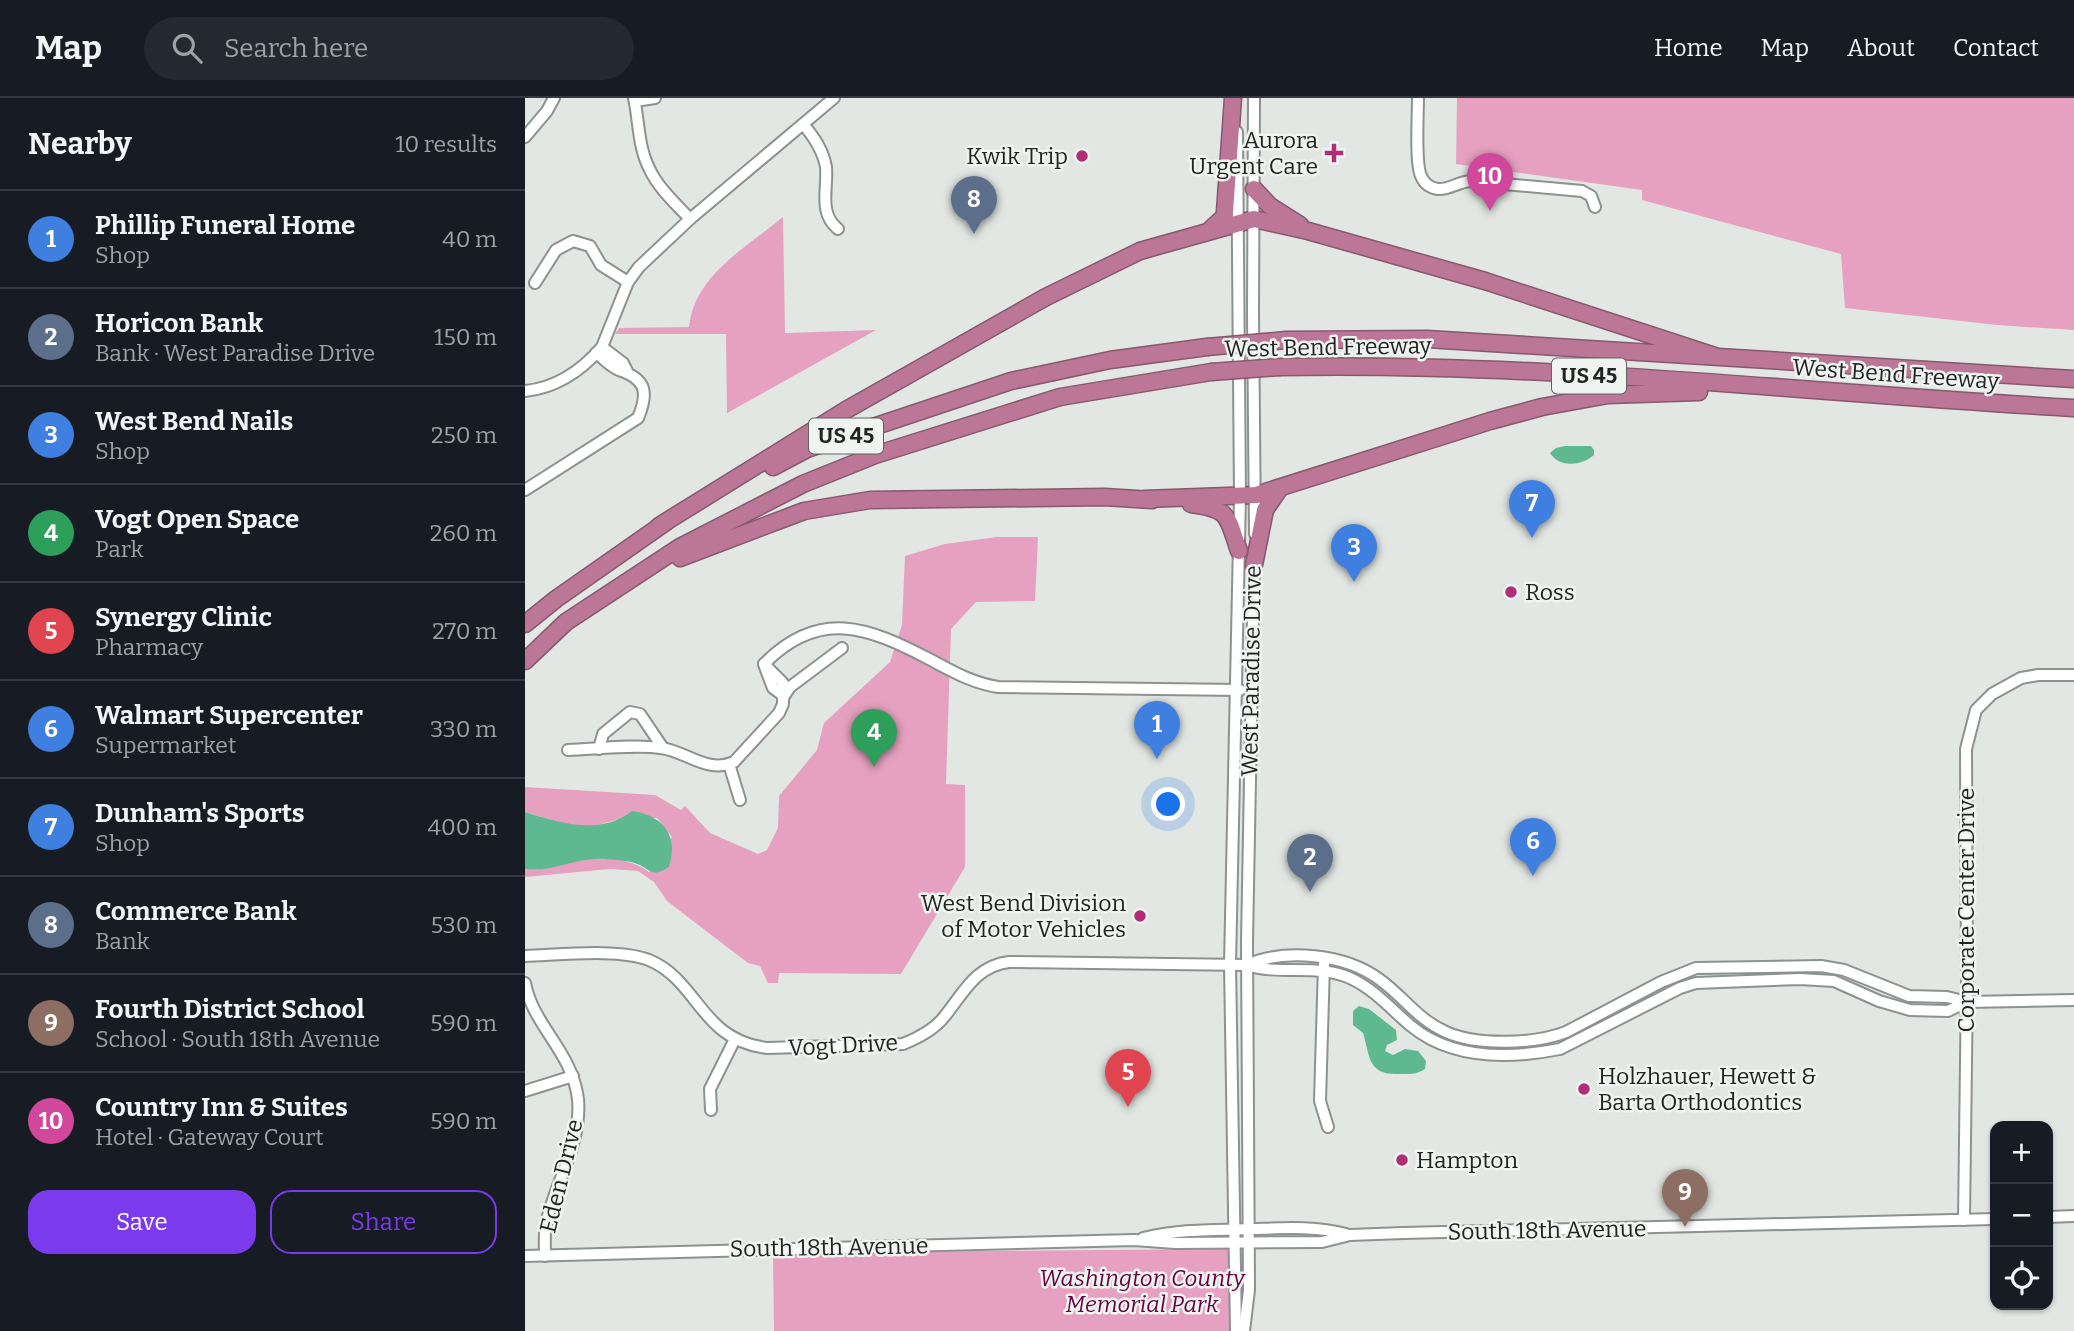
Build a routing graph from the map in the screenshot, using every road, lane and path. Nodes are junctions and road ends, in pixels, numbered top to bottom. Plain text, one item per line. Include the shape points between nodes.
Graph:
1 (554, 98) edge
2 (655, 98) edge
3 (834, 98) edge
4 (1235, 98) edge
5 (1254, 98) edge
6 (1418, 98) edge
7 (635, 100) edge
8 (803, 124) junction
9 (525, 137) edge
10 (1254, 189) junction
11 (1595, 207) dead end
12 (690, 219) junction
13 (1246, 221) junction
14 (838, 229) dead end
15 (1308, 231) junction
16 (1207, 232) junction
17 (628, 282) junction
18 (535, 283) dead end
19 (599, 350) junction
20 (1715, 356) junction
21 (2074, 379) edge
22 (525, 391) edge
23 (1897, 398) junction
24 (2074, 408) edge
25 (526, 486) edge
26 (1280, 488) junction
27 (1248, 496) junction
28 (1144, 499) junction
29 (659, 526) junction
30 (1239, 551) junction
31 (1254, 565) junction
32 (630, 581) junction
33 (525, 624) edge
34 (842, 648) dead end
35 (525, 660) edge
36 (2074, 675) edge
37 (1235, 690) junction
38 (1250, 691) junction
39 (784, 696) junction
40 (663, 747) junction
41 (599, 749) junction
42 (568, 750) dead end
43 (729, 764) junction
44 (740, 800) dead end
45 (525, 956) edge
46 (1325, 958) junction
47 (1230, 964) junction
48 (1247, 965) junction
49 (1322, 970) junction
50 (525, 983) edge
51 (2074, 1000) edge
52 (1967, 1002) junction
53 (735, 1039) junction
54 (573, 1076) junction
55 (525, 1091) edge
56 (711, 1110) dead end
57 (1328, 1127) dead end
58 (2074, 1216) edge
59 (2053, 1217) edge
60 (1990, 1219) edge
61 (1964, 1220) junction
62 (1235, 1229) junction
63 (1249, 1229) junction
64 (1350, 1235) junction
65 (1134, 1240) junction
66 (1235, 1243) junction
67 (1249, 1243) junction
68 (525, 1256) edge
69 (545, 1256) junction
70 (1236, 1331) edge
71 (1244, 1331) edge

1 - 9 street
2 - 7 street
3 - 8 street
4 - 13 street, West Paradise Drive
4 - 16 highway via 1225,212
5 - 10 street, West Paradise Drive
6 - 11 street via 1420,176 1428,186 1449,188 1469,181 1582,191 1591,196
7 - 12 street via 649,169
8 - 12 street
8 - 14 street via 823,153 827,215
10 - 13 street, West Paradise Drive
10 - 15 highway
12 - 17 street
13 - 15 highway
13 - 16 highway
13 - 27 street, West Paradise Drive
13 - 27 street, West Paradise Drive via 1253,311
15 - 20 highway via 1485,281
16 - 29 highway via 1140,251 1046,297 846,410
17 - 18 street via 601,265 590,246 573,241 556,250
17 - 19 street
19 - 22 street via 560,381
19 - 25 street via 644,389 638,418
20 - 21 highway, West Bend Freeway / US 45
20 - 29 highway, West Bend Freeway / US 45, bridge via 1427,339 1286,340 1111,360 1011,381 807,449
23 - 24 highway, West Bend Freeway / US 45
23 - 26 highway via 1693,392 1588,397 1490,421
23 - 32 highway, West Bend Freeway / US 45, bridge via 1543,373 1353,366 1211,372 1060,397 875,455 803,484 680,547
26 - 27 highway
26 - 31 highway via 1265,510
27 - 28 highway
27 - 30 street, West Paradise Drive
27 - 31 street, West Paradise Drive
28 - 30 highway via 1218,510 1228,519
28 - 32 highway via 870,500 804,511 689,553
29 - 33 highway, West Bend Freeway / US 45
30 - 37 street, West Paradise Drive
31 - 38 street, West Paradise Drive
32 - 35 highway, West Bend Freeway / US 45 via 566,622
34 - 39 street
36 - 52 street, Corporate Center Drive via 2021,678 1991,694 1976,710 1966,750
37 - 38 street
37 - 39 street via 988,686 892,641 847,628 802,636 776,651 764,664 773,688
37 - 47 street, West Paradise Drive
38 - 48 street, West Paradise Drive
39 - 43 street via 779,713
40 - 41 street
40 - 41 street via 636,711 603,734
40 - 43 street via 708,764
41 - 42 street
43 - 44 street
45 - 53 street, Vogt Drive via 612,954 650,961 682,985 719,1028
46 - 48 street via 1265,957
46 - 49 street
46 - 52 street via 1365,970 1422,1018 1471,1040 1552,1037 1696,968 1821,965 1909,996
47 - 48 street, Vogt Drive
47 - 53 street, Vogt Drive via 1003,963 975,977 943,1019 903,1044 767,1048
47 - 62 street, West Paradise Drive
48 - 49 street via 1265,971
48 - 63 street, West Paradise Drive
49 - 52 street via 1353,979 1428,1038 1471,1054 1560,1049 1696,983 1834,981 1910,1010 1948,1011
49 - 57 street via 1320,1101
50 - 54 street, Eden Drive via 532,1005
51 - 52 street
52 - 61 street, Corporate Center Drive
53 - 56 street via 710,1089
54 - 55 street
54 - 69 street, Eden Drive via 579,1118 546,1224
58 - 59 street
60 - 61 street, South 18th Avenue
61 - 64 street, South 18th Avenue
62 - 63 street, South 18th Avenue
62 - 65 street, South 18th Avenue via 1175,1230
62 - 66 street, West Paradise Drive
63 - 64 street, South 18th Avenue via 1321,1228
63 - 67 street, West Paradise Drive
64 - 67 street, South 18th Avenue via 1322,1242
65 - 66 street, South 18th Avenue
65 - 69 street, South 18th Avenue
66 - 67 street, South 18th Avenue
66 - 70 street, West Paradise Drive
67 - 71 street, West Paradise Drive
68 - 69 street, South 18th Avenue

